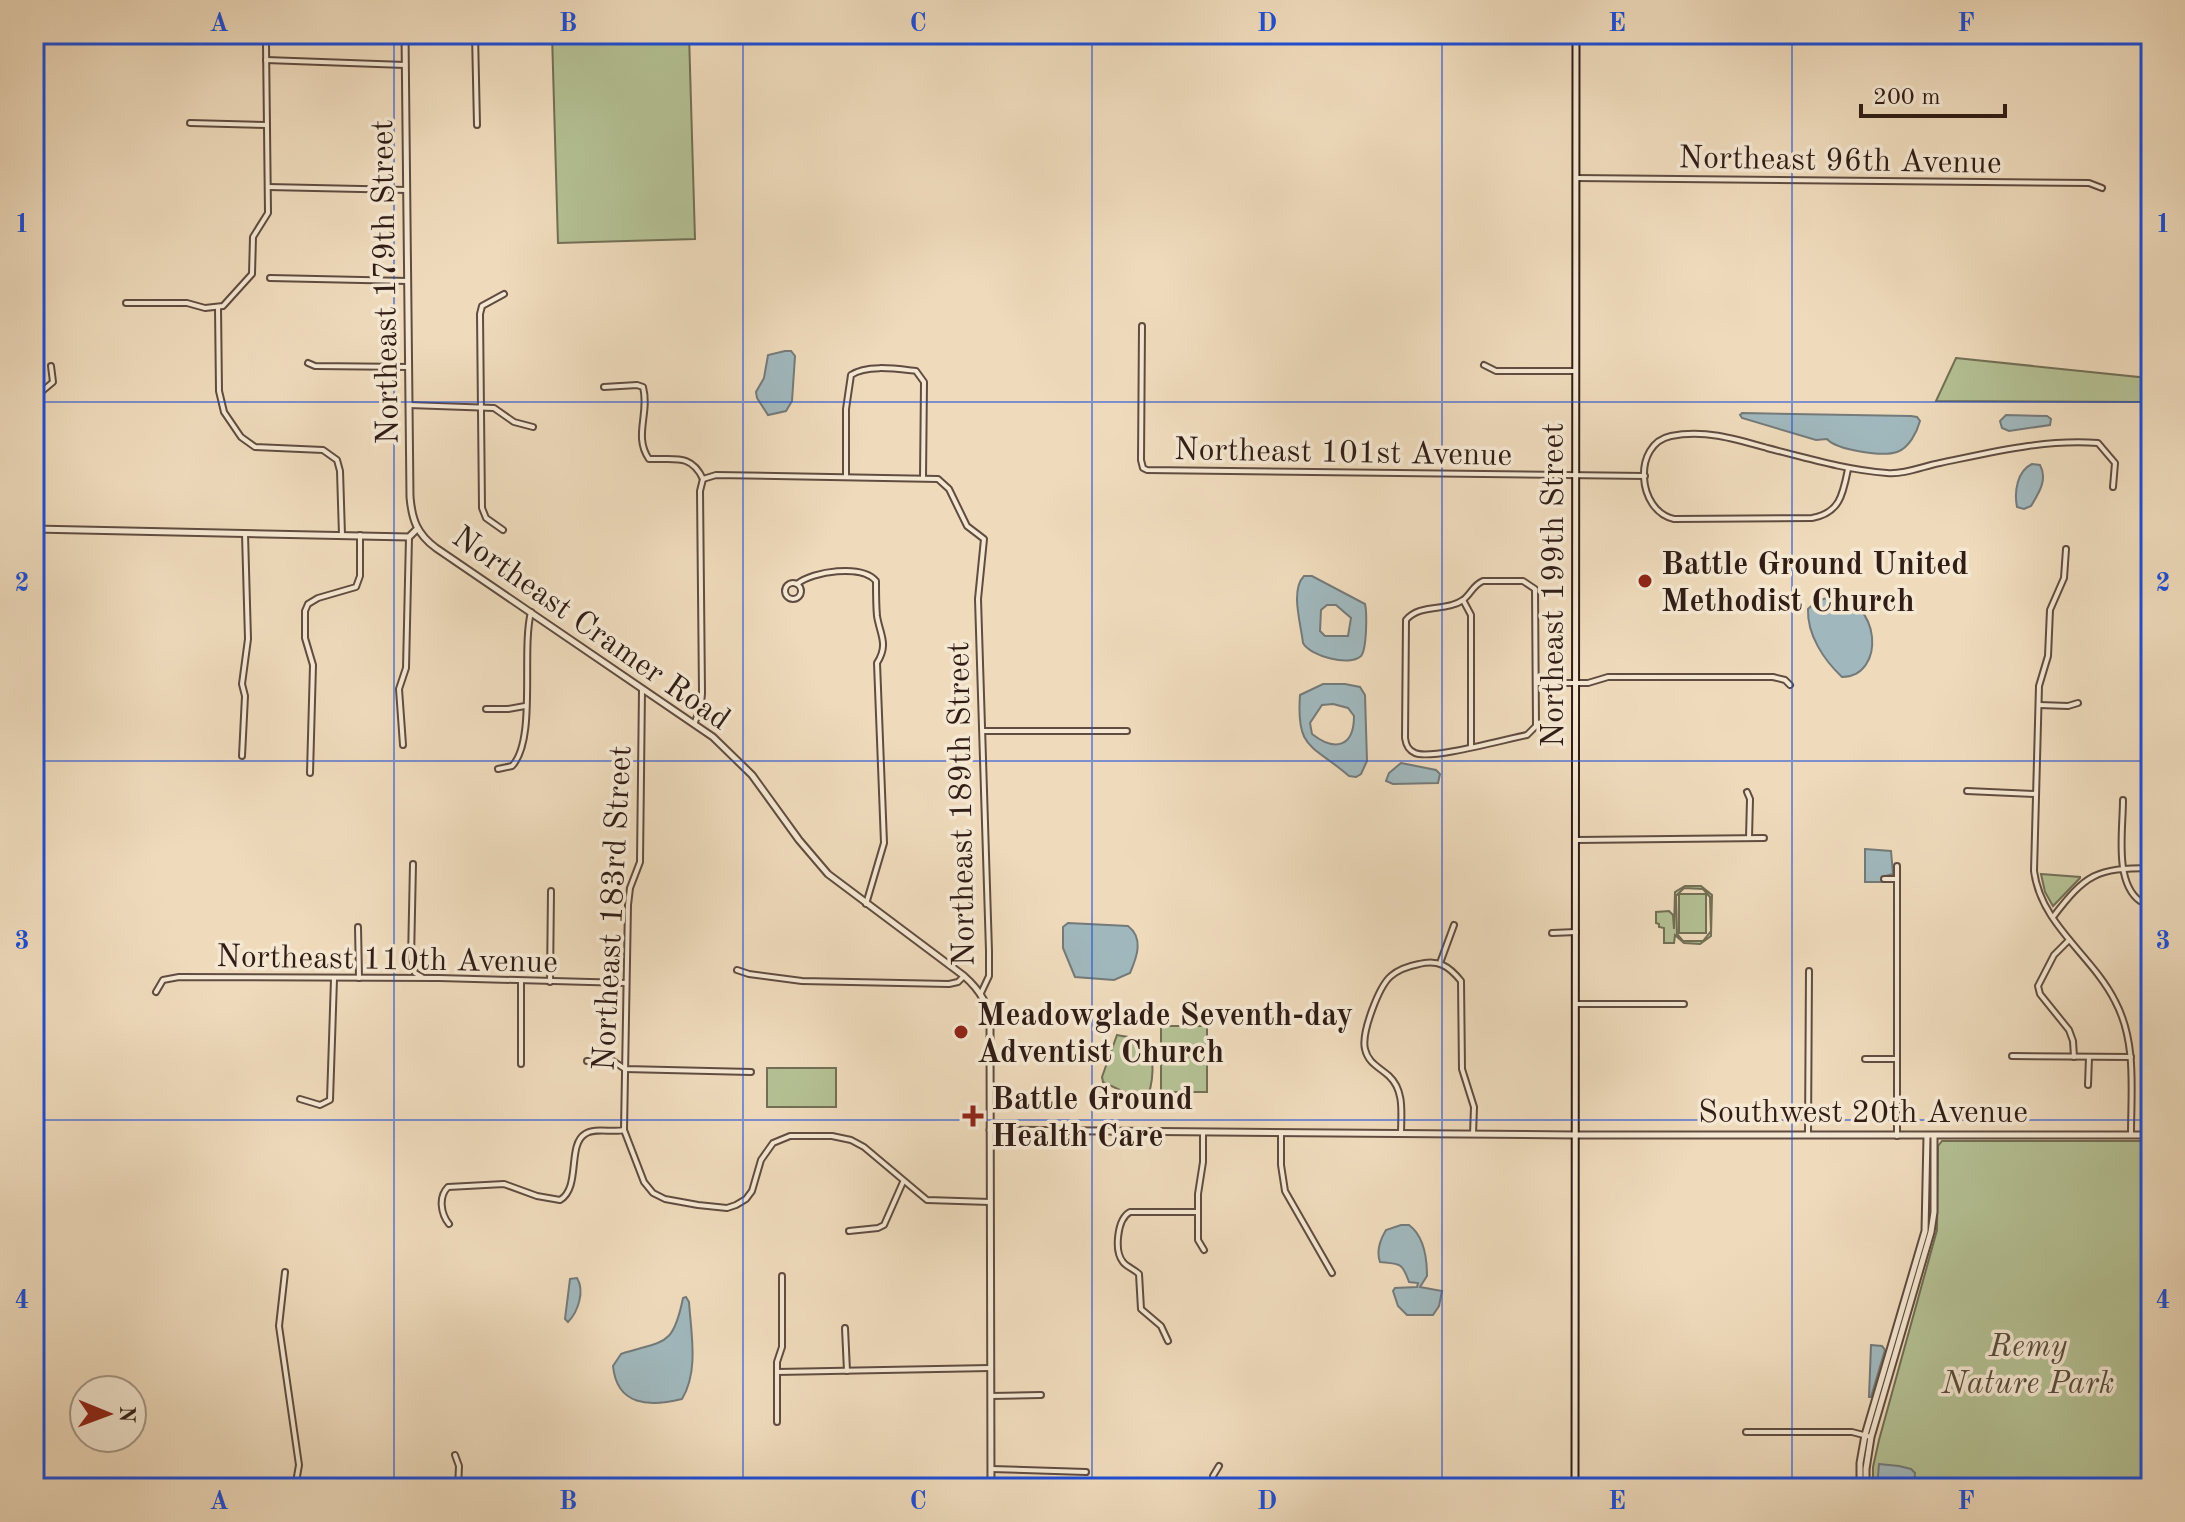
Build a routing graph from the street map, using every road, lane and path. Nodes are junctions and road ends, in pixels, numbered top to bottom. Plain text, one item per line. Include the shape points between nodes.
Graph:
1 (263, 34) edge
2 (405, 34) edge
3 (475, 34) edge
4 (1576, 34) edge
5 (266, 60) junction
6 (405, 65) junction
7 (190, 123) dead end
8 (267, 125) junction
9 (477, 125) dead end
10 (1576, 178) junction
11 (268, 187) junction
12 (2102, 188) dead end
13 (407, 190) junction
14 (270, 278) dead end
15 (408, 281) junction
16 (504, 294) dead end
17 (126, 303) dead end
18 (218, 307) junction
19 (1142, 326) dead end
20 (308, 363) dead end
21 (1484, 365) dead end
22 (51, 366) dead end
23 (409, 367) junction
24 (1576, 371) junction
25 (604, 387) dead end
26 (34, 398) edge
27 (409, 405) junction
28 (480, 406) junction
29 (533, 427) dead end
30 (1848, 469) junction
31 (846, 476) junction
32 (1576, 476) junction
33 (1645, 476) junction
34 (926, 478) junction
35 (703, 479) junction
36 (2113, 487) dead end
37 (34, 529) edge
38 (417, 529) junction
39 (503, 530) dead end
40 (245, 534) junction
41 (342, 535) junction
42 (360, 535) junction
43 (409, 537) junction
44 (2066, 549) dead end
45 (797, 584) dead end
46 (1463, 600) junction
47 (531, 612) junction
48 (1536, 683) junction
49 (1576, 683) junction
50 (1790, 685) dead end
51 (642, 686) junction
52 (2078, 703) dead end
53 (2039, 705) junction
54 (525, 706) junction
55 (486, 709) dead end
56 (695, 722) junction
57 (984, 731) junction
58 (1127, 731) dead end
59 (403, 745) dead end
60 (1471, 746) junction
61 (242, 756) dead end
62 (498, 769) dead end
63 (310, 773) dead end
64 (1967, 791) dead end
65 (1747, 792) dead end
66 (2036, 794) junction
67 (2123, 800) dead end
68 (1749, 838) junction
69 (1764, 838) dead end
70 (1576, 840) junction
71 (413, 864) dead end
72 (1897, 866) dead end
73 (2123, 868) junction
74 (2151, 868) edge
75 (1884, 879) dead end
76 (1897, 879) junction
77 (551, 891) dead end
78 (2140, 901) dead end
79 (866, 904) junction
80 (2052, 918) junction
81 (1454, 925) dead end
82 (358, 927) dead end
83 (1576, 932) junction
84 (1552, 933) dead end
85 (2069, 940) junction
86 (1440, 963) junction
87 (737, 970) dead end
88 (1809, 971) dead end
89 (964, 976) junction
90 (359, 978) junction
91 (334, 979) junction
92 (425, 979) junction
93 (521, 981) junction
94 (550, 982) junction
95 (626, 983) junction
96 (156, 992) dead end
97 (981, 993) junction
98 (1576, 1004) junction
99 (1684, 1004) dead end
100 (2012, 1056) dead end
101 (2074, 1057) junction
102 (2089, 1057) junction
103 (2131, 1057) junction
104 (1865, 1059) dead end
105 (1897, 1059) junction
106 (587, 1061) dead end
107 (521, 1064) dead end
108 (625, 1069) junction
109 (751, 1072) dead end
110 (2088, 1085) dead end
111 (300, 1099) dead end
112 (624, 1130) junction
113 (990, 1130) junction
114 (1203, 1132) junction
115 (1281, 1133) junction
116 (1401, 1134) junction
117 (1473, 1134) junction
118 (1575, 1135) junction
119 (1808, 1135) junction
120 (2131, 1135) junction
121 (2151, 1135) edge
122 (1897, 1136) junction
123 (1930, 1136) junction
124 (903, 1182) junction
125 (990, 1202) junction
126 (1198, 1212) junction
127 (449, 1224) dead end
128 (849, 1231) dead end
129 (1204, 1250) dead end
130 (285, 1272) dead end
131 (1332, 1273) dead end
132 (782, 1276) dead end
133 (845, 1328) dead end
134 (1168, 1341) dead end
135 (990, 1368) junction
136 (847, 1371) junction
137 (777, 1372) junction
138 (1041, 1395) dead end
139 (991, 1396) junction
140 (777, 1422) dead end
141 (1746, 1432) dead end
142 (1868, 1436) junction
143 (455, 1455) dead end
144 (1219, 1466) dead end
145 (991, 1469) junction
146 (1086, 1472) dead end
147 (295, 1488) edge
148 (458, 1488) edge
149 (991, 1488) edge
150 (1213, 1488) edge
151 (1575, 1488) edge
152 (1860, 1488) edge
153 (1866, 1488) edge

1 - 5 street
2 - 6 street, Northeast 179th Street
3 - 9 street
4 - 10 street, Northeast 199th Street
5 - 6 street
5 - 8 street
6 - 13 street, Northeast 179th Street
7 - 8 street
8 - 11 street
10 - 12 street, Northeast 96th Avenue via 2089,183
10 - 24 street, Northeast 199th Street
11 - 13 street
11 - 18 street via 266,219 252,242 252,274
13 - 15 street, Northeast 179th Street
14 - 15 street
15 - 23 street, Northeast 179th Street
16 - 28 street via 480,311
17 - 18 street
18 - 41 street via 221,404 241,437 255,447 323,450 337,460
19 - 32 street, Northeast 101st Avenue via 1141,460 1147,470
20 - 23 street
21 - 24 street via 1496,371
22 - 26 street via 53,382
23 - 27 street, Northeast 179th Street
24 - 32 street, Northeast 199th Street
25 - 35 street via 643,387 645,455 688,460
27 - 28 street
27 - 38 street, Northeast 179th Street via 411,513
28 - 29 street
28 - 39 street via 482,512
30 - 33 street via 1734,439 1691,434 1665,437 1654,445
30 - 33 street via 1838,504 1812,518 1668,517 1649,501
30 - 36 street via 1891,474 2004,450 2086,442 2098,443 2115,463
31 - 34 street
31 - 34 street via 851,375 903,369 916,371 924,382
31 - 35 street
32 - 33 street, Northeast 101st Avenue
32 - 49 street, Northeast 199th Street
34 - 57 street, Northeast 189th Street via 938,479 949,489 963,520 984,542 978,599
35 - 56 street via 702,693
37 - 40 street
38 - 43 street
38 - 47 street, Northeast Cramer Road via 436,548
40 - 41 street
40 - 61 street via 248,639
41 - 42 street
42 - 43 street
42 - 63 street via 356,587 318,598 305,611 313,665
43 - 59 street via 406,668 399,689
44 - 53 street via 2064,578 2049,615
45 - 79 street via 836,571 865,574 876,581 883,631 877,663 884,843
46 - 48 street via 1483,581 1531,584
46 - 60 street via 1471,615
46 - 60 street via 1416,612 1406,620 1405,738 1410,750 1424,755
47 - 51 street, Northeast Cramer Road
47 - 54 street
48 - 49 street
48 - 60 street via 1534,729
49 - 50 street via 1608,677 1773,677
49 - 70 street, Northeast 199th Street
51 - 56 street, Northeast Cramer Road
51 - 95 street, Northeast 183rd Street via 640,862 628,905
52 - 53 street
53 - 66 street
54 - 55 street
54 - 62 street via 521,753 512,766
56 - 79 street, Northeast Cramer Road via 752,775 828,874
57 - 58 street
57 - 97 street, Northeast 189th Street via 989,976
64 - 66 street
65 - 68 street
66 - 80 street via 2034,871
67 - 73 street
68 - 69 street
68 - 70 street
70 - 83 street, Northeast 199th Street
71 - 92 street via 411,959 415,973
72 - 76 street
73 - 74 street
73 - 78 street via 2126,888
73 - 80 street via 2083,881
75 - 76 street
76 - 105 street
77 - 94 street
79 - 89 street, Northeast Cramer Road
80 - 85 street
81 - 86 street
82 - 90 street
83 - 84 street
83 - 98 street, Northeast 199th Street
85 - 101 street via 2054,955 2038,989 2069,1030
85 - 103 street via 2115,1001
86 - 116 street via 1406,967 1389,977 1366,1029 1364,1048 1400,1094
86 - 117 street via 1461,981 1462,1069 1474,1107
87 - 89 street via 802,981 949,984
88 - 119 street
89 - 97 street, Northeast Cramer Road
90 - 91 street, Northeast 110th Avenue
90 - 92 street, Northeast 110th Avenue
91 - 96 street, Northeast 110th Avenue via 167,978
91 - 111 street via 330,1100 320,1105
92 - 93 street, Northeast 110th Avenue
93 - 94 street, Northeast 110th Avenue
93 - 107 street
94 - 95 street, Northeast 110th Avenue
95 - 108 street, Northeast 183rd Street
97 - 113 street, Northeast 189th Street via 990,1021
98 - 99 street
98 - 118 street, Northeast 199th Street
100 - 101 street
101 - 102 street
102 - 103 street
102 - 110 street
103 - 120 street
104 - 105 street
105 - 122 street
106 - 108 street via 613,1061
108 - 109 street
108 - 112 street, Northeast 183rd Street
112 - 124 street via 644,1182 665,1199 722,1208 739,1204 754,1187 769,1145 793,1136 851,1140
112 - 127 street via 583,1136 569,1191 560,1200 504,1184 448,1187 442,1209
113 - 114 street, Southwest 20th Avenue
113 - 125 street, Northeast 189th Street
114 - 115 street, Southwest 20th Avenue
114 - 126 street
115 - 116 street, Southwest 20th Avenue
115 - 131 street via 1285,1191
116 - 117 street, Southwest 20th Avenue
117 - 118 street, Southwest 20th Avenue
118 - 119 street, Southwest 20th Avenue
118 - 151 street, Northeast 199th Street
119 - 122 street, Southwest 20th Avenue
120 - 121 street, Southwest 20th Avenue
120 - 123 street, Southwest 20th Avenue
122 - 123 street, Southwest 20th Avenue
123 - 142 street via 1919,1264
124 - 125 street via 927,1200
124 - 128 street via 882,1226
125 - 135 street, Northeast 189th Street
126 - 129 street via 1198,1240
126 - 134 street via 1132,1212 1123,1215 1119,1226 1120,1258 1138,1272 1141,1309 1161,1326
130 - 147 street via 279,1326 299,1465
132 - 137 street
133 - 136 street
135 - 136 street
135 - 139 street, Northeast 189th Street
136 - 137 street
137 - 140 street
138 - 139 street
139 - 145 street, Northeast 189th Street
141 - 142 street
142 - 152 street
142 - 153 street
143 - 148 street
144 - 150 street
145 - 146 street
145 - 149 street, Northeast 189th Street

